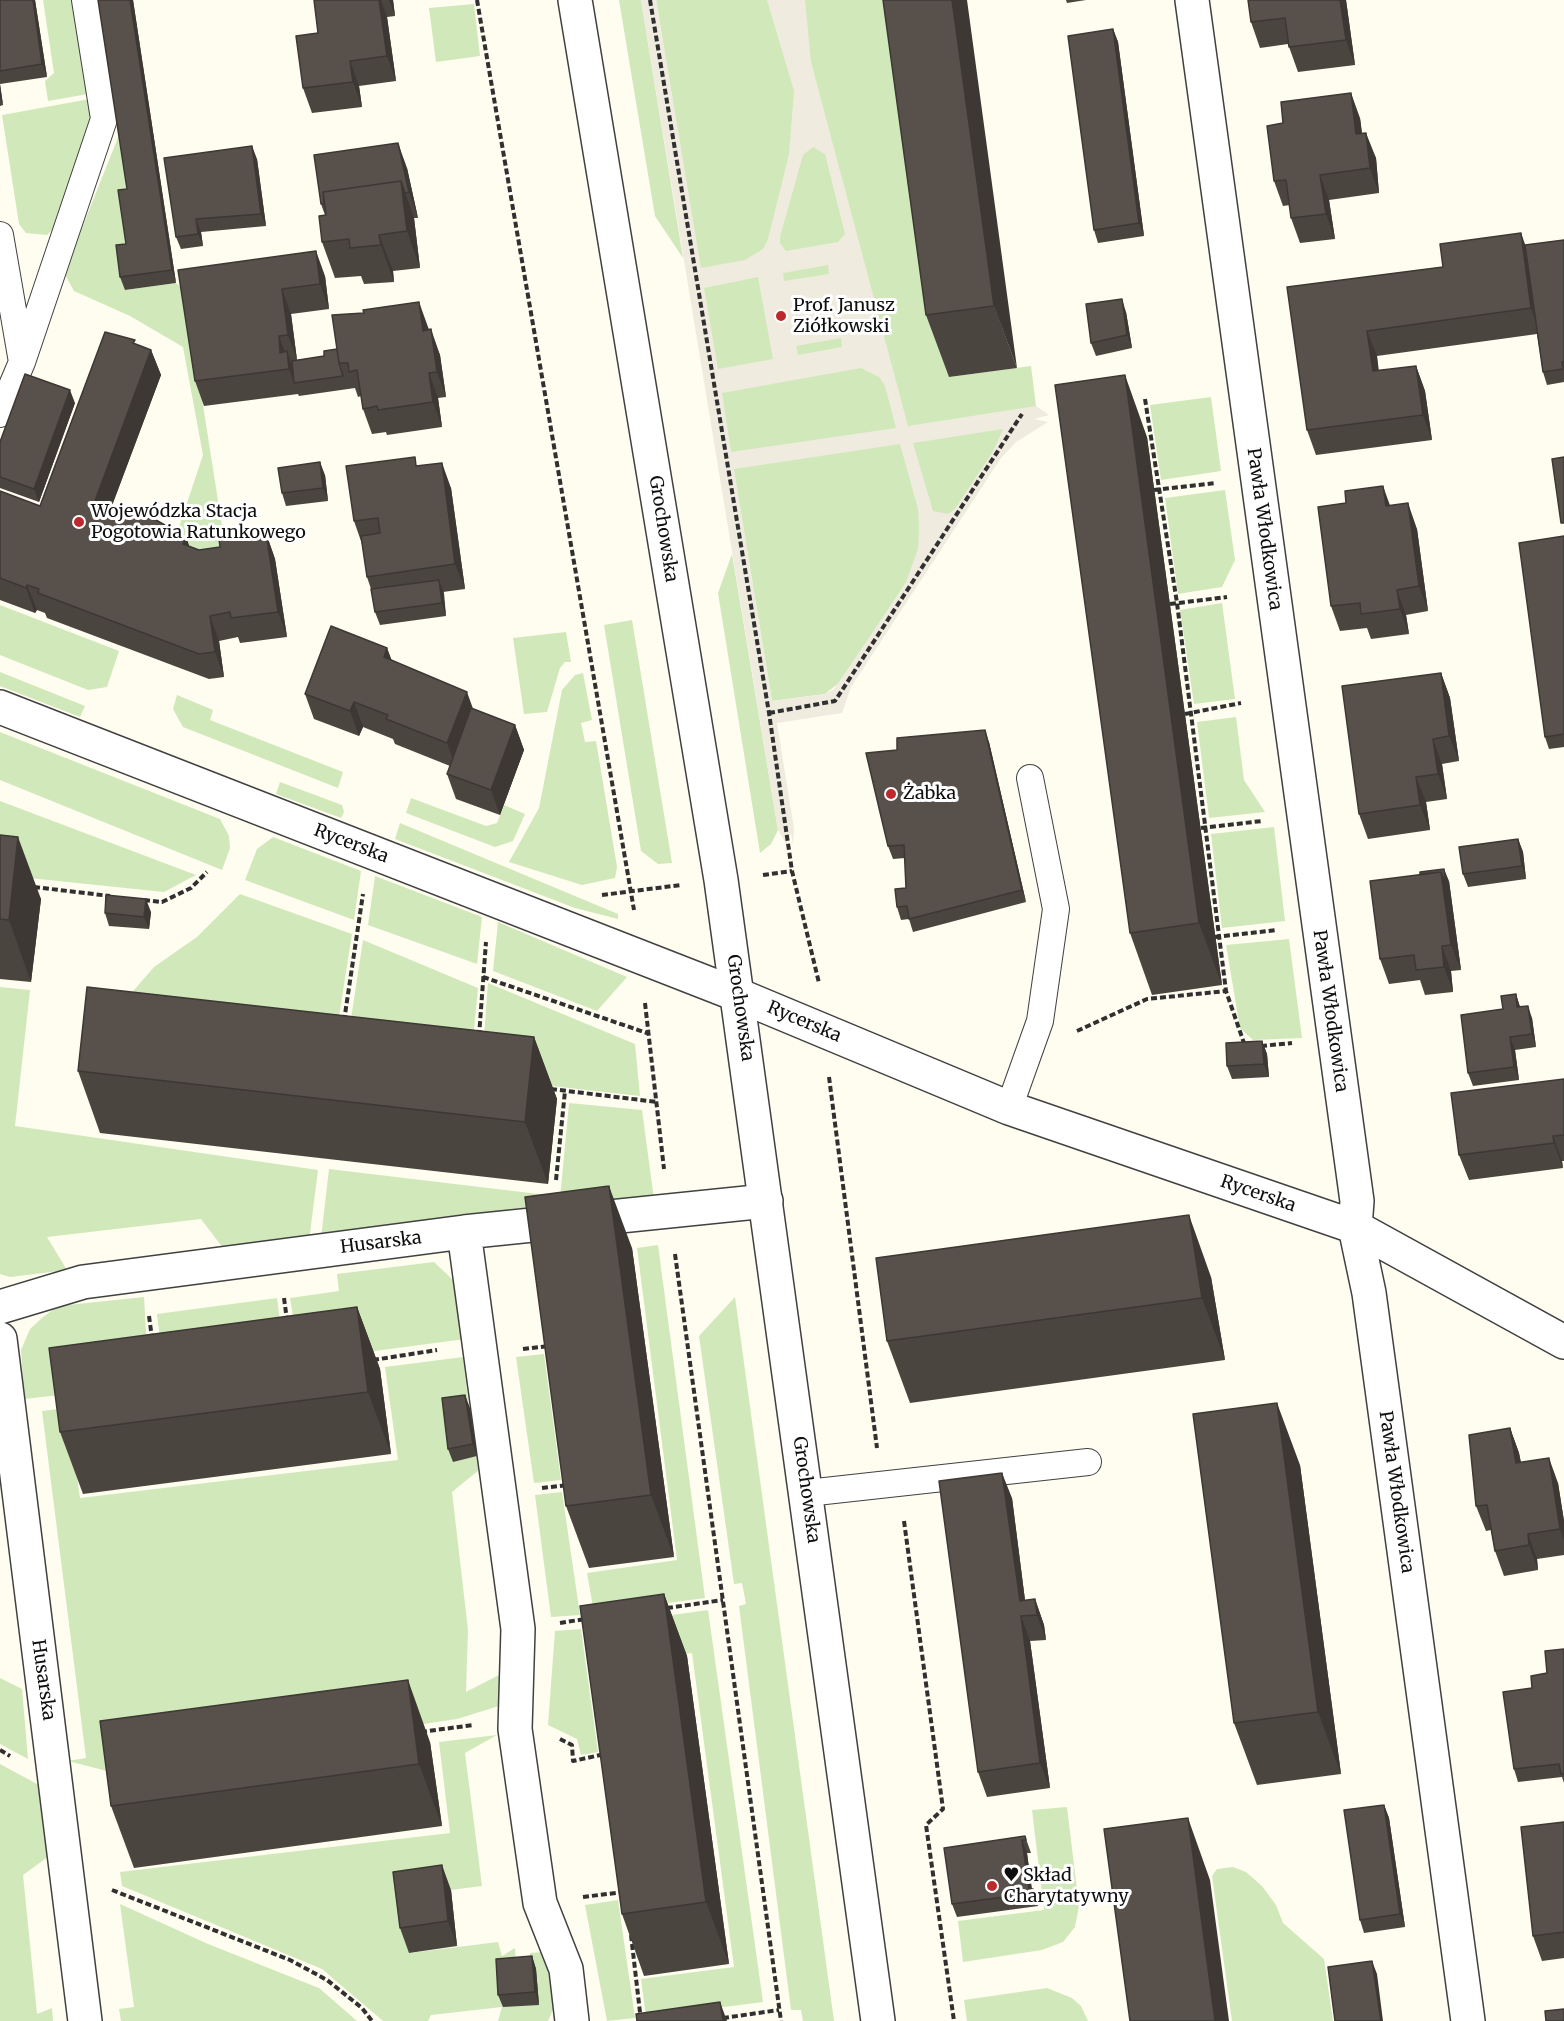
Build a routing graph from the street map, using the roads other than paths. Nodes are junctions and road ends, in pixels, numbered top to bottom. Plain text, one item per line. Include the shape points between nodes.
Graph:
1 (85, 0) edge
2 (575, 0) edge
3 (1192, 0) edge
4 (0, 235) edge
5 (22, 362) junction
6 (0, 414) edge
7 (0, 707) edge
8 (1030, 778) dead end
9 (738, 995) junction
10 (1009, 1108) junction
11 (766, 1201) junction
12 (1355, 1227) junction
13 (464, 1232) junction
14 (0, 1307) edge
15 (0, 1339) edge
16 (1564, 1342) edge
17 (1088, 1462) dead end
18 (807, 1493) junction
19 (85, 2021) edge
20 (572, 2021) edge
21 (878, 2021) edge
22 (1468, 2021) edge

1 - 5 lane via 104,119
2 - 9 street, Grochowska
3 - 12 street, Pawła Włodkowica via 1357,1201
4 - 5 lane
5 - 6 lane
7 - 9 street, Rycerska
8 - 10 lane via 1056,909 1040,1021
9 - 10 street, Rycerska
9 - 11 street, Grochowska
10 - 12 street, Rycerska
11 - 13 street, Husarska
11 - 18 street, Grochowska
12 - 16 street, Rycerska
12 - 22 street, Pawła Włodkowica via 1369,1293
13 - 14 street, Husarska via 83,1282
13 - 20 street via 518,1629 515,1719 540,1903 566,1969
15 - 19 street, Husarska
17 - 18 lane
18 - 21 street, Grochowska

